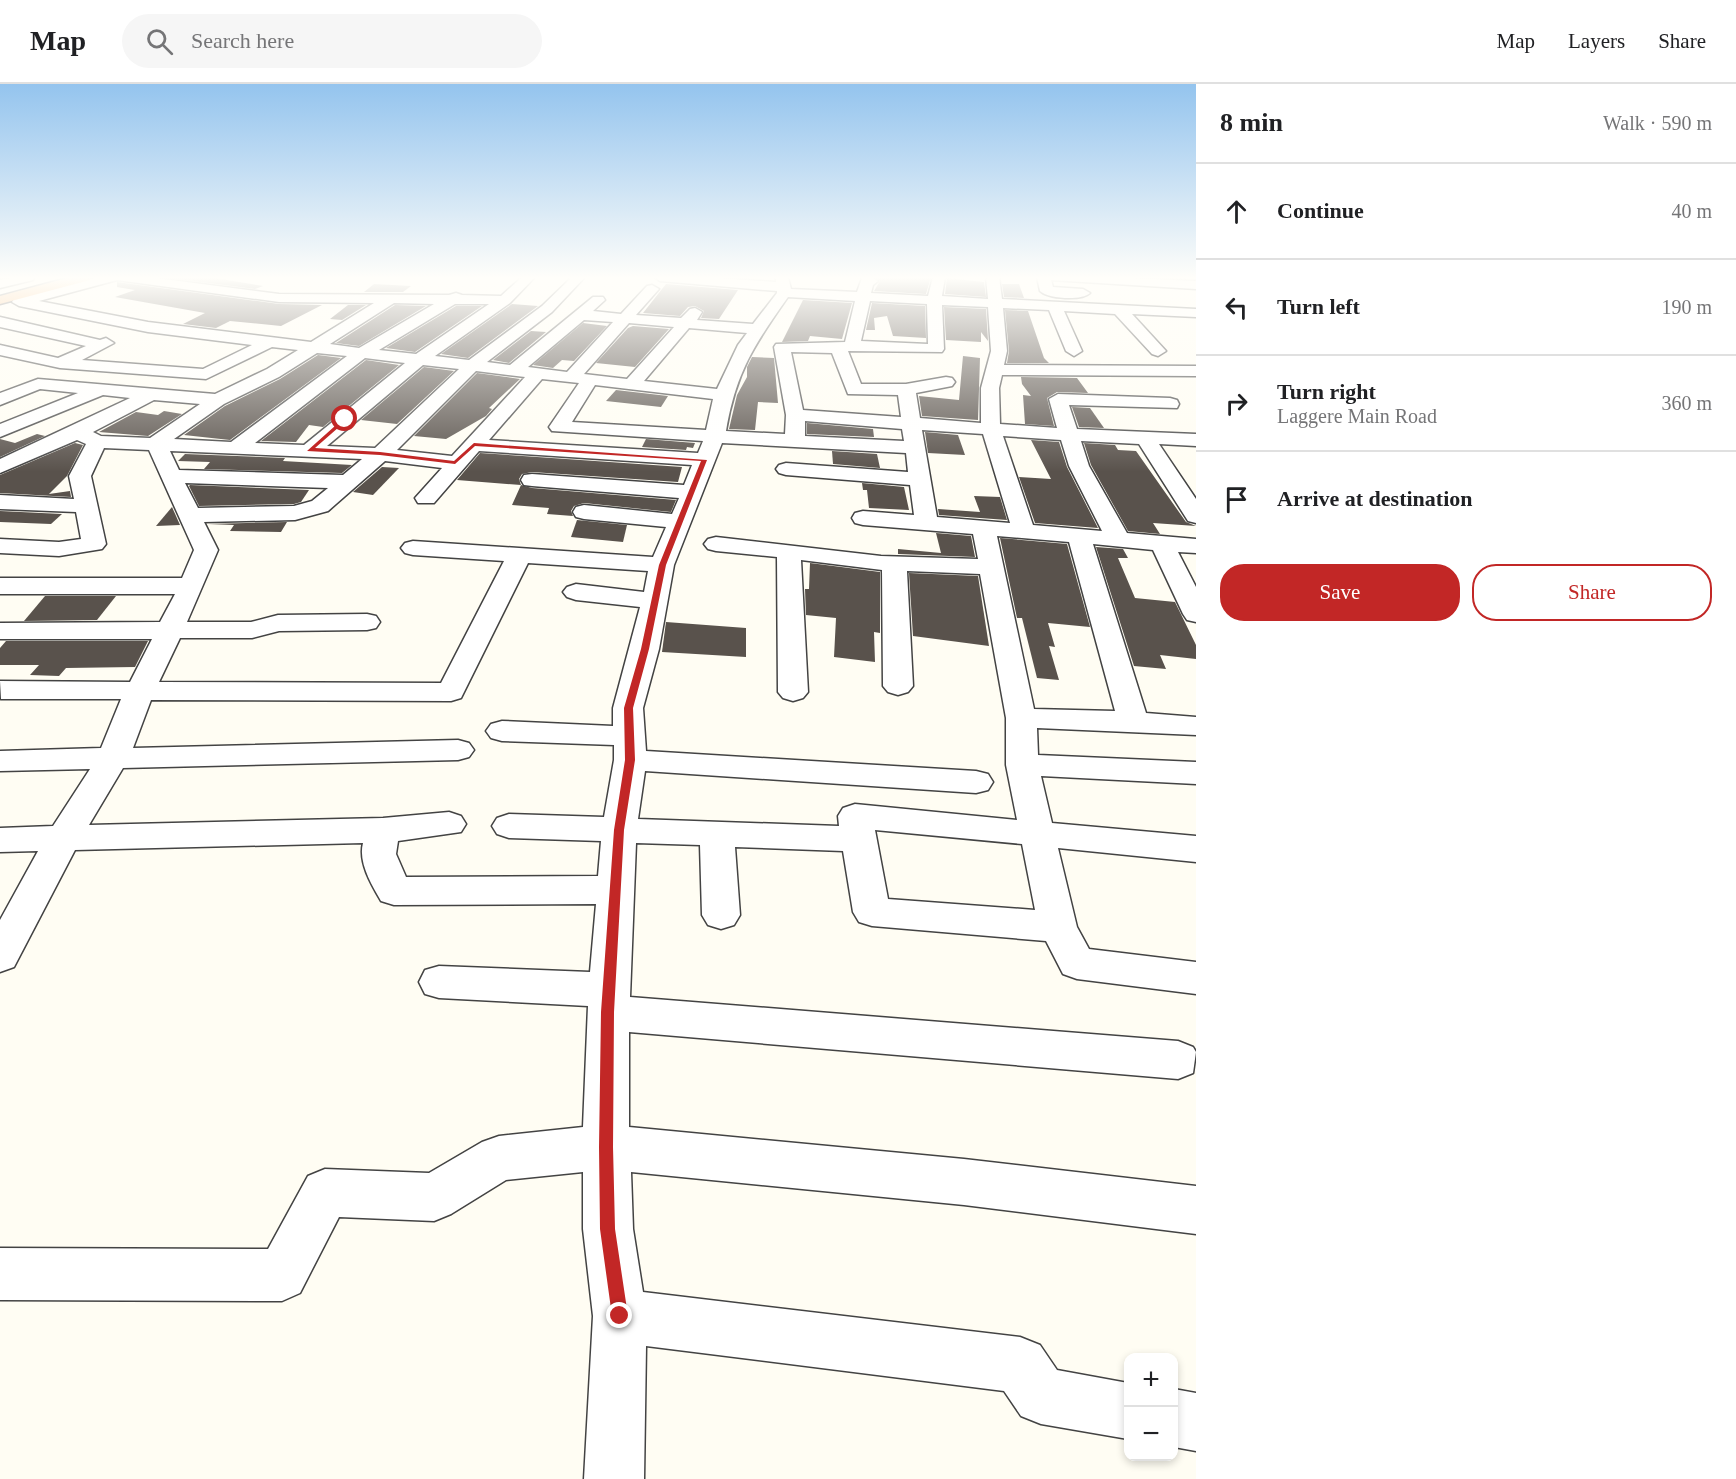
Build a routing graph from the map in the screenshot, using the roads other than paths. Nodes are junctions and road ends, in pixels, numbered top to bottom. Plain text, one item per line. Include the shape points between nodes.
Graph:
1 (89, 342) edge
2 (109, 342) edge
3 (196, 342) edge
4 (262, 342) edge
5 (292, 342) edge
6 (321, 342) edge
7 (380, 342) edge
8 (445, 342) edge
9 (503, 342) edge
10 (549, 342) edge
11 (606, 342) edge
12 (668, 342) edge
13 (748, 342) edge
14 (846, 342) edge
15 (936, 342) edge
16 (998, 342) edge
17 (1070, 342) edge
18 (1150, 342) edge
19 (102, 345) junction
20 (312, 347) junction
21 (845, 347) junction
22 (0, 350) edge
23 (936, 350) junction
24 (999, 351) junction
25 (1021, 351) dead end
26 (1053, 351) dead end
27 (1074, 351) junction
28 (1095, 351) dead end
29 (1137, 351) dead end
30 (1158, 351) junction
31 (1177, 351) dead end
32 (362, 353) junction
33 (419, 360) junction
34 (60, 363) junction
35 (472, 366) junction
36 (514, 370) junction
37 (997, 370) junction
38 (145, 371) junction
39 (1047, 371) junction
40 (1196, 371) edge
41 (1133, 372) junction
42 (538, 373) junction
43 (580, 378) junction
44 (0, 380) edge
45 (38, 384) junction
46 (631, 385) junction
47 (651, 388) junction
48 (906, 389) junction
49 (100, 390) junction
50 (1187, 394) dead end
51 (149, 395) junction
52 (723, 395) junction
53 (1058, 399) junction
54 (0, 400) edge
55 (218, 400) junction
56 (1170, 404) junction
57 (640, 407) dead end
58 (795, 416) junction
59 (912, 424) junction
60 (991, 429) junction
61 (0, 431) edge
62 (1070, 435) junction
63 (87, 437) junction
64 (1145, 438) junction
65 (1196, 440) edge
66 (795, 441) junction
67 (156, 443) junction
68 (474, 445) junction
69 (238, 446) junction
70 (915, 448) junction
71 (310, 450) junction
72 (380, 454) junction
73 (455, 463) junction
74 (0, 467) edge
75 (786, 469) dead end
76 (172, 476) junction
77 (698, 477) junction
78 (920, 479) junction
79 (532, 480) dead end
80 (348, 482) junction
81 (426, 498) dead end
82 (0, 502) edge
83 (84, 506) junction
84 (584, 512) dead end
85 (190, 515) junction
86 (1196, 516) edge
87 (863, 518) dead end
88 (926, 522) junction
89 (984, 529) junction
90 (1024, 532) junction
91 (1080, 536) junction
92 (1119, 540) junction
93 (1162, 543) junction
94 (716, 544) dead end
95 (0, 546) edge
96 (1196, 546) edge
97 (413, 548) dead end
98 (789, 551) junction
99 (519, 556) junction
100 (894, 563) junction
101 (662, 565) junction
102 (990, 567) junction
103 (0, 586) edge
104 (192, 586) junction
105 (576, 592) dead end
106 (655, 601) junction
107 (1196, 614) edge
108 (367, 622) dead end
109 (0, 631) edge
110 (169, 632) junction
111 (898, 686) dead end
112 (2, 690) dead end
113 (140, 690) junction
114 (793, 692) dead end
115 (1021, 718) junction
116 (1133, 721) junction
117 (1196, 726) edge
118 (502, 731) dead end
119 (630, 748) junction
120 (458, 750) dead end
121 (113, 758) junction
122 (0, 761) edge
123 (1022, 765) junction
124 (1196, 773) edge
125 (976, 782) dead end
126 (449, 824) dead end
127 (509, 826) dead end
128 (383, 830) junction
129 (619, 830) junction
130 (1037, 833) junction
131 (717, 834) junction
132 (63, 839) junction
133 (859, 839) junction
134 (0, 840) edge
135 (1196, 849) edge
136 (615, 890) junction
137 (721, 915) dead end
138 (1058, 927) junction
139 (0, 956) edge
140 (1196, 978) edge
141 (439, 982) dead end
142 (608, 1001) junction
143 (1178, 1060) dead end
144 (606, 1147) junction
145 (1196, 1210) edge
146 (0, 1274) edge
147 (620, 1316) junction
148 (1124, 1410) edge
149 (1178, 1419) edge
150 (1196, 1422) edge
151 (614, 1479) edge

1 - 19 street
2 - 19 street
3 - 38 street
4 - 38 street via 206,374
5 - 20 street
6 - 20 street
7 - 32 street
8 - 33 street
9 - 35 street
10 - 36 street
11 - 43 street
12 - 46 street
13 - 52 street
14 - 21 street
15 - 23 street
16 - 24 street
17 - 27 street
18 - 30 street
19 - 34 street
20 - 32 street
20 - 55 street via 273,373
21 - 23 street
21 - 48 street via 854,390
21 - 58 street via 782,347
22 - 34 street
23 - 48 street via 943,374
24 - 25 street
24 - 37 street
26 - 27 street
27 - 28 street
29 - 30 street
30 - 31 street
32 - 33 street
32 - 69 street
33 - 35 street
33 - 71 street
34 - 38 street
35 - 36 street
35 - 72 street
36 - 42 street
37 - 39 street
37 - 60 street via 990,388
39 - 41 street
39 - 53 street
40 - 41 street
41 - 56 street
42 - 43 street
42 - 68 street
43 - 46 street
43 - 77 street via 559,427
44 - 45 street
45 - 49 street
45 - 54 street
46 - 47 street
47 - 52 street
47 - 57 street
48 - 59 street
49 - 51 street
49 - 61 street
50 - 56 street
51 - 55 street
51 - 63 street
52 - 77 street
53 - 56 street
53 - 62 street
55 - 67 street
58 - 59 street
58 - 66 street
59 - 60 street
59 - 70 street
60 - 62 street
60 - 90 street
62 - 64 street
62 - 92 street via 1079,466
63 - 67 street
63 - 74 street
63 - 83 street via 80,476
64 - 65 street
64 - 86 street
66 - 70 street
66 - 77 street
67 - 69 street
67 - 76 street
68 - 73 street
68 - 77 street
69 - 71 street
70 - 78 street
71 - 72 street
72 - 73 street
72 - 80 street
73 - 81 street
75 - 78 street
76 - 80 street
76 - 85 street
77 - 79 street
77 - 84 street
77 - 101 street
78 - 88 street
80 - 85 street via 320,506 295,513
82 - 83 street
83 - 95 street via 94,544 59,549
85 - 104 street via 206,550
87 - 88 street
88 - 89 street
89 - 90 street
89 - 102 street
90 - 91 street
91 - 92 street
91 - 116 street
92 - 93 street
93 - 96 street
93 - 107 street
94 - 98 street
97 - 99 street
98 - 100 street
98 - 114 street
99 - 101 street
99 - 113 street via 451,692
100 - 102 street
100 - 111 street
101 - 106 street
102 - 115 street
103 - 104 street
104 - 110 street
105 - 106 street
106 - 119 street via 628,708
108 - 110 street via 278,623 252,630
109 - 110 street
110 - 113 street
112 - 113 street
113 - 121 street
115 - 116 street
115 - 123 street
116 - 117 street
118 - 119 street
119 - 125 street
119 - 129 street
120 - 121 street
121 - 122 street
121 - 132 street
123 - 124 street
123 - 130 street
126 - 128 street
127 - 129 street
128 - 132 street
128 - 136 street via 378,854 394,891
129 - 131 street
129 - 136 street
130 - 133 street via 855,816
130 - 135 street
130 - 138 street
131 - 133 street
131 - 137 street
132 - 134 street
132 - 139 street
133 - 138 street via 872,912
136 - 142 street
138 - 140 street via 1077,963
141 - 142 street
142 - 143 street
142 - 144 street
144 - 145 street via 964,1182
144 - 146 street via 499,1158 434,1197 325,1192 282,1275
144 - 147 street via 608,1229
147 - 148 street via 1020,1365 1041,1396
147 - 151 street
149 - 150 street

